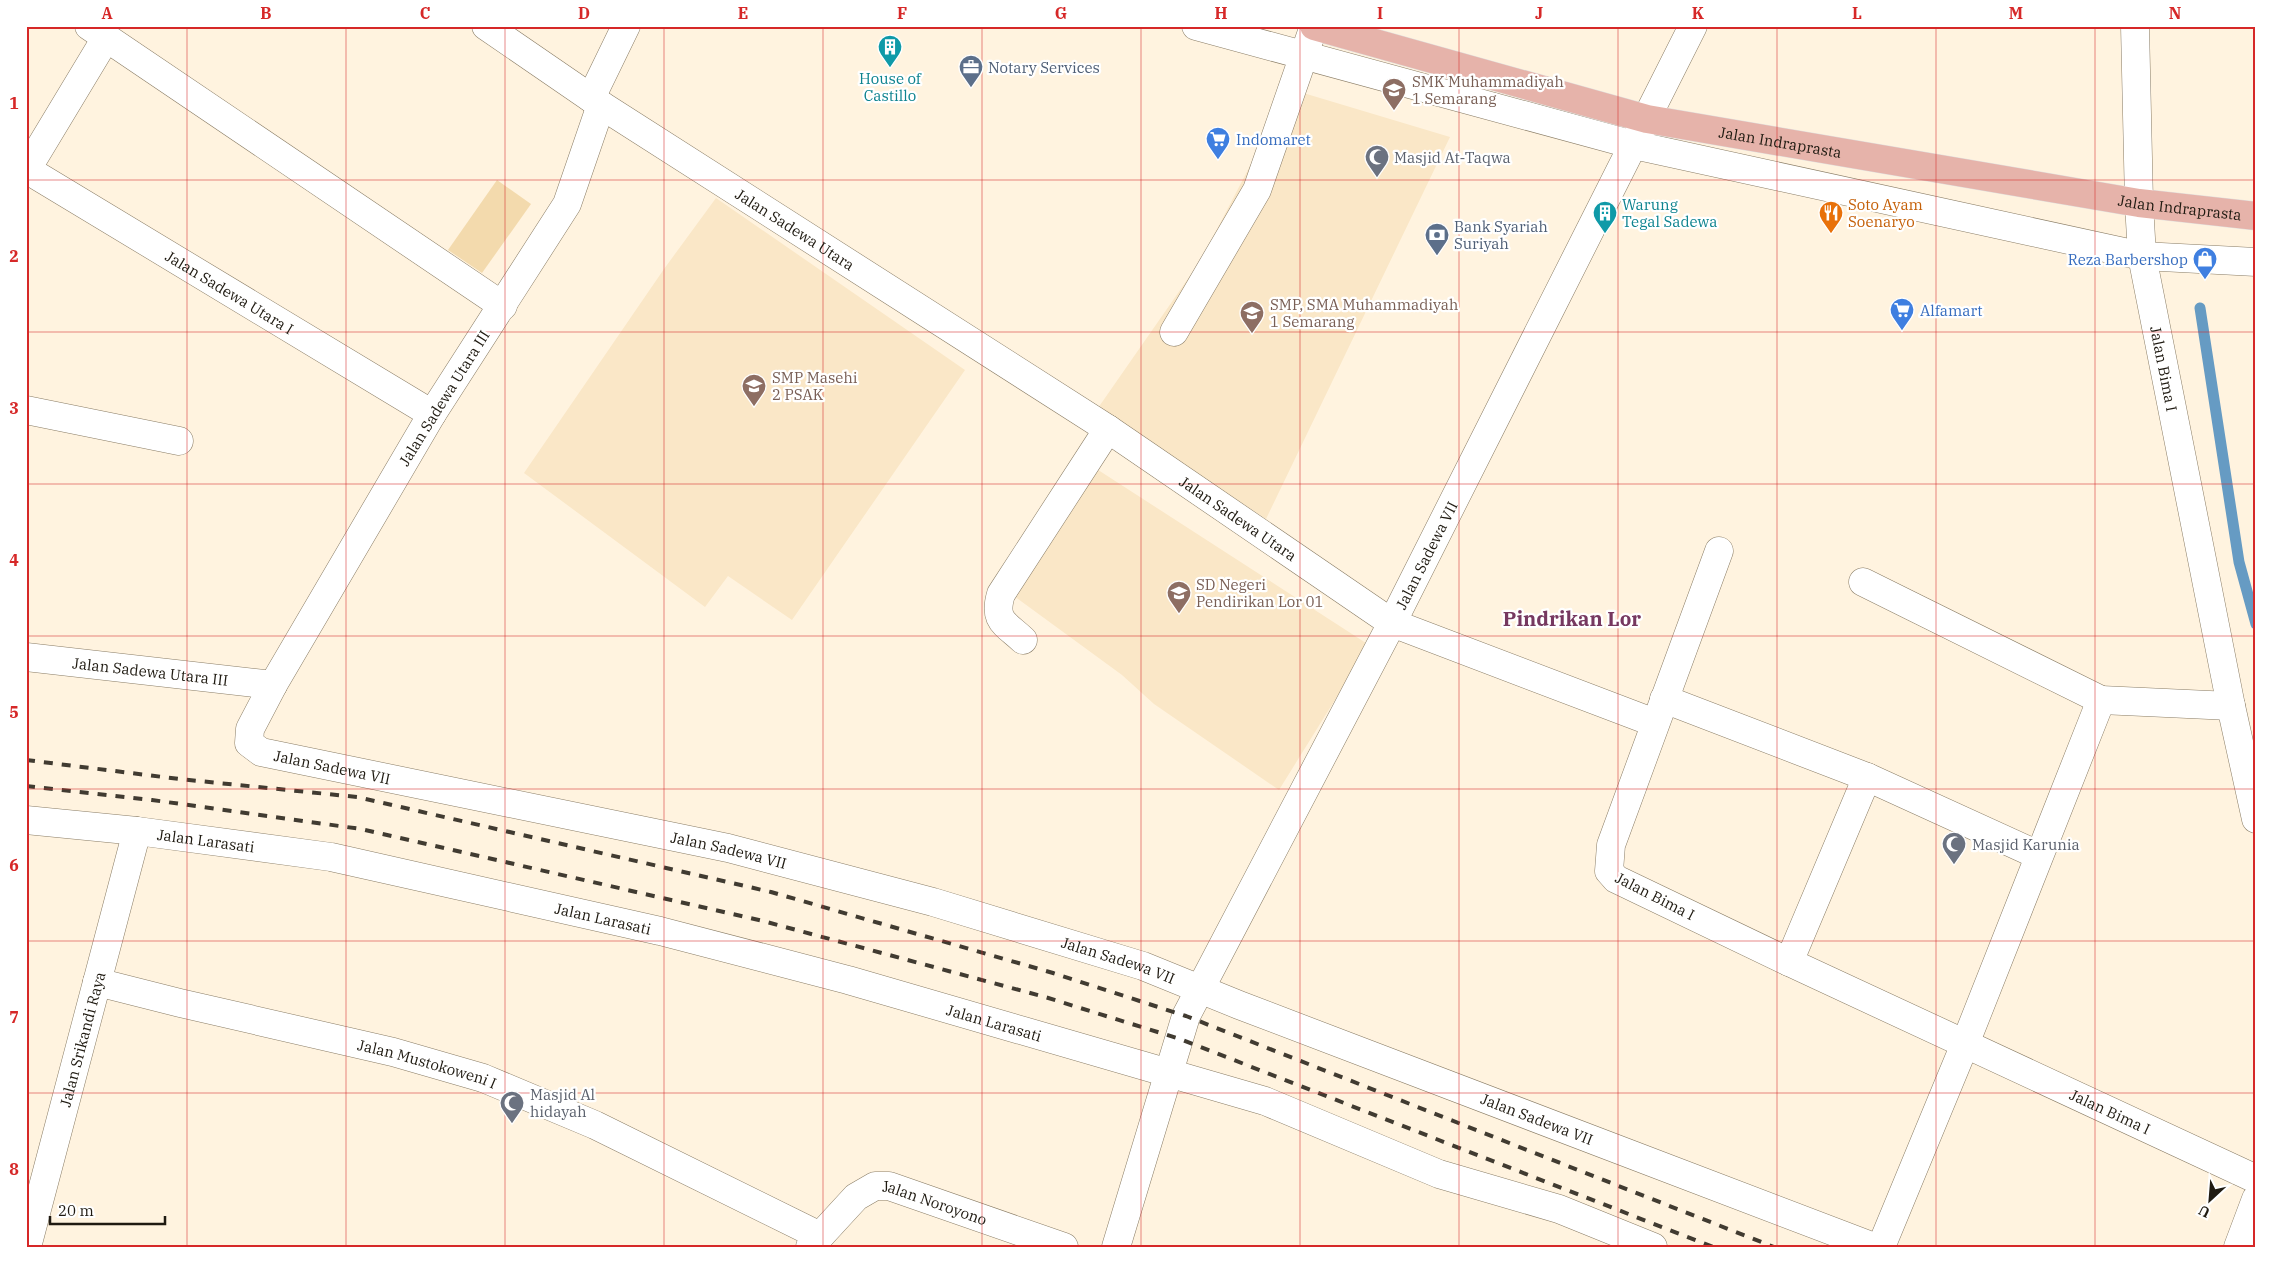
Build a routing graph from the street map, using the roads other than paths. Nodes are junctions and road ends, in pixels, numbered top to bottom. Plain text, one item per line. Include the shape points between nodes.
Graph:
1 (486, 26) edge
2 (626, 26) edge
3 (1196, 26) edge
4 (1314, 26) edge
5 (1693, 26) edge
6 (2135, 26) edge
7 (97, 32) edge
8 (596, 102) junction
9 (1646, 119) junction
10 (1634, 146) junction
11 (26, 169) edge
12 (2139, 203) junction
13 (2256, 216) edge
14 (2142, 256) junction
15 (2256, 262) edge
16 (503, 306) junction
17 (1174, 332) dead end
18 (26, 410) edge
19 (432, 414) junction
20 (1108, 429) junction
21 (179, 441) dead end
22 (1719, 551) dead end
23 (1863, 582) dead end
24 (1392, 623) junction
25 (1023, 640) dead end
26 (26, 657) edge
27 (273, 685) junction
28 (2101, 700) junction
29 (2230, 706) junction
30 (1659, 711) junction
31 (248, 743) joint
32 (1867, 777) junction
33 (2256, 819) edge
34 (26, 820) edge
35 (137, 831) junction
36 (2038, 855) junction
37 (1789, 962) junction
38 (97, 982) junction
39 (1196, 999) junction
40 (1965, 1044) junction
41 (1168, 1074) junction
42 (2256, 1179) edge
43 (2256, 1199) edge
44 (815, 1241) edge
45 (27, 1247) edge
46 (1064, 1247) edge
47 (1116, 1247) edge
48 (1653, 1247) edge
49 (1874, 1247) edge
50 (1881, 1247) edge
51 (2238, 1247) edge

1 - 8 street, Jalan Sadewa Utara
2 - 8 street, Jalan Sadewa Utara III
3 - 10 street
4 - 9 main road, Jalan Indraprasta
4 - 17 street via 1257,190
5 - 9 street, Jalan Sadewa VII
6 - 12 street, Jalan Bima I
7 - 11 street
7 - 16 street
8 - 16 street, Jalan Sadewa Utara III via 566,204
8 - 20 street, Jalan Sadewa Utara
9 - 10 street, Jalan Sadewa VII
9 - 12 main road, Jalan Indraprasta
10 - 14 street
10 - 24 street, Jalan Sadewa VII
11 - 19 street, Jalan Sadewa Utara I
12 - 13 main road, Jalan Indraprasta
12 - 14 street, Jalan Bima I
14 - 15 street
14 - 29 street, Jalan Bima I
16 - 19 street, Jalan Sadewa Utara III
18 - 21 street
19 - 27 street, Jalan Sadewa Utara III
20 - 24 street, Jalan Sadewa Utara
20 - 25 street via 1001,594 997,607 999,618
22 - 30 street, Jalan Bima I
23 - 28 street
24 - 30 street
24 - 39 street, Jalan Sadewa VII
26 - 27 street, Jalan Sadewa Utara III
27 - 31 street, Jalan Sadewa Utara III via 250,729
28 - 29 street
28 - 36 street
29 - 33 street, Jalan Bima I
30 - 32 street
30 - 37 street, Jalan Bima I via 1611,845 1608,871 1616,879
31 - 39 street, Jalan Sadewa VII via 260,752 728,848 933,902 1143,966
32 - 36 street
32 - 37 street
34 - 35 street, Jalan Larasati
35 - 38 street, Jalan Srikandi Raya
35 - 41 street, Jalan Larasati via 332,857 660,931 848,980
36 - 40 street
37 - 40 street, Jalan Bima I
38 - 44 street, Jalan Mustokoweni I via 393,1052 483,1078 596,1125
38 - 45 street, Jalan Srikandi Raya
39 - 41 street
39 - 49 street, Jalan Sadewa VII
40 - 42 street, Jalan Bima I
40 - 50 street
41 - 47 street
41 - 48 street, Jalan Larasati via 1265,1101 1440,1174 1559,1209
43 - 51 street
44 - 46 street, Jalan Noroyono via 856,1197 875,1186 889,1186

